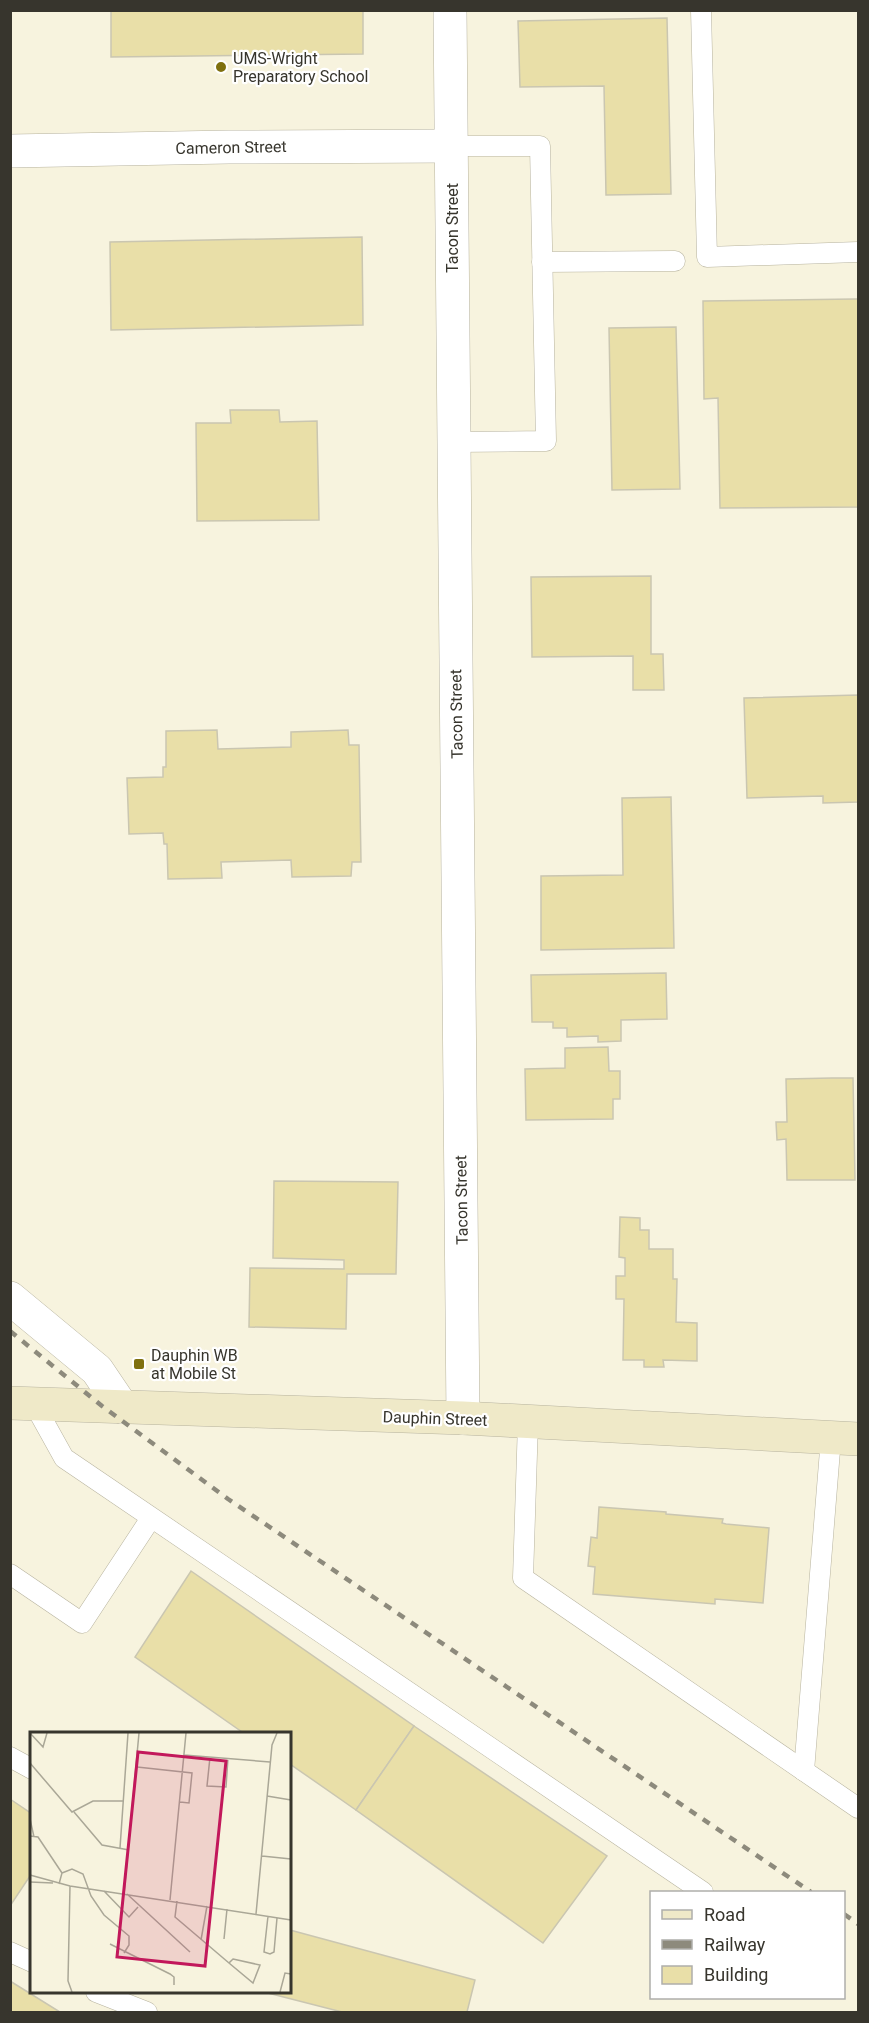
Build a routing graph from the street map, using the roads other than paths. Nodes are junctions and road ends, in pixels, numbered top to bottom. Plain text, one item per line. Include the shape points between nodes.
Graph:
1 (450, 10) edge
2 (701, 10) edge
3 (452, 146) junction
4 (10, 151) edge
5 (858, 252) edge
6 (675, 261) dead end
7 (542, 262) junction
8 (454, 442) junction
9 (10, 1298) edge
10 (22, 1404) edge
11 (122, 1407) junction
12 (463, 1418) junction
13 (528, 1422) junction
14 (845, 1438) edge
15 (151, 1518) junction
16 (10, 1574) edge
17 (10, 1756) edge
18 (30, 1768) edge
19 (804, 1772) junction
20 (858, 1808) edge
21 (700, 1891) edge
22 (10, 1952) edge
23 (30, 1961) edge
24 (98, 1993) edge
25 (147, 2013) edge

1 - 3 street, Tacon Street
2 - 5 lane via 707,257
3 - 4 street, Cameron Street
3 - 7 lane via 540,146
3 - 8 street, Tacon Street
6 - 7 lane
7 - 8 lane via 546,441
8 - 12 street, Tacon Street
9 - 11 street via 97,1370
10 - 11 main road, Dauphin Street
10 - 15 lane via 64,1458
11 - 12 main road, Dauphin Street
12 - 13 main road, Dauphin Street
13 - 14 main road, Dauphin Street
13 - 19 lane via 523,1578
14 - 19 lane
15 - 16 lane via 82,1623
15 - 21 lane
17 - 18 lane
19 - 20 lane
22 - 23 lane
24 - 25 lane

